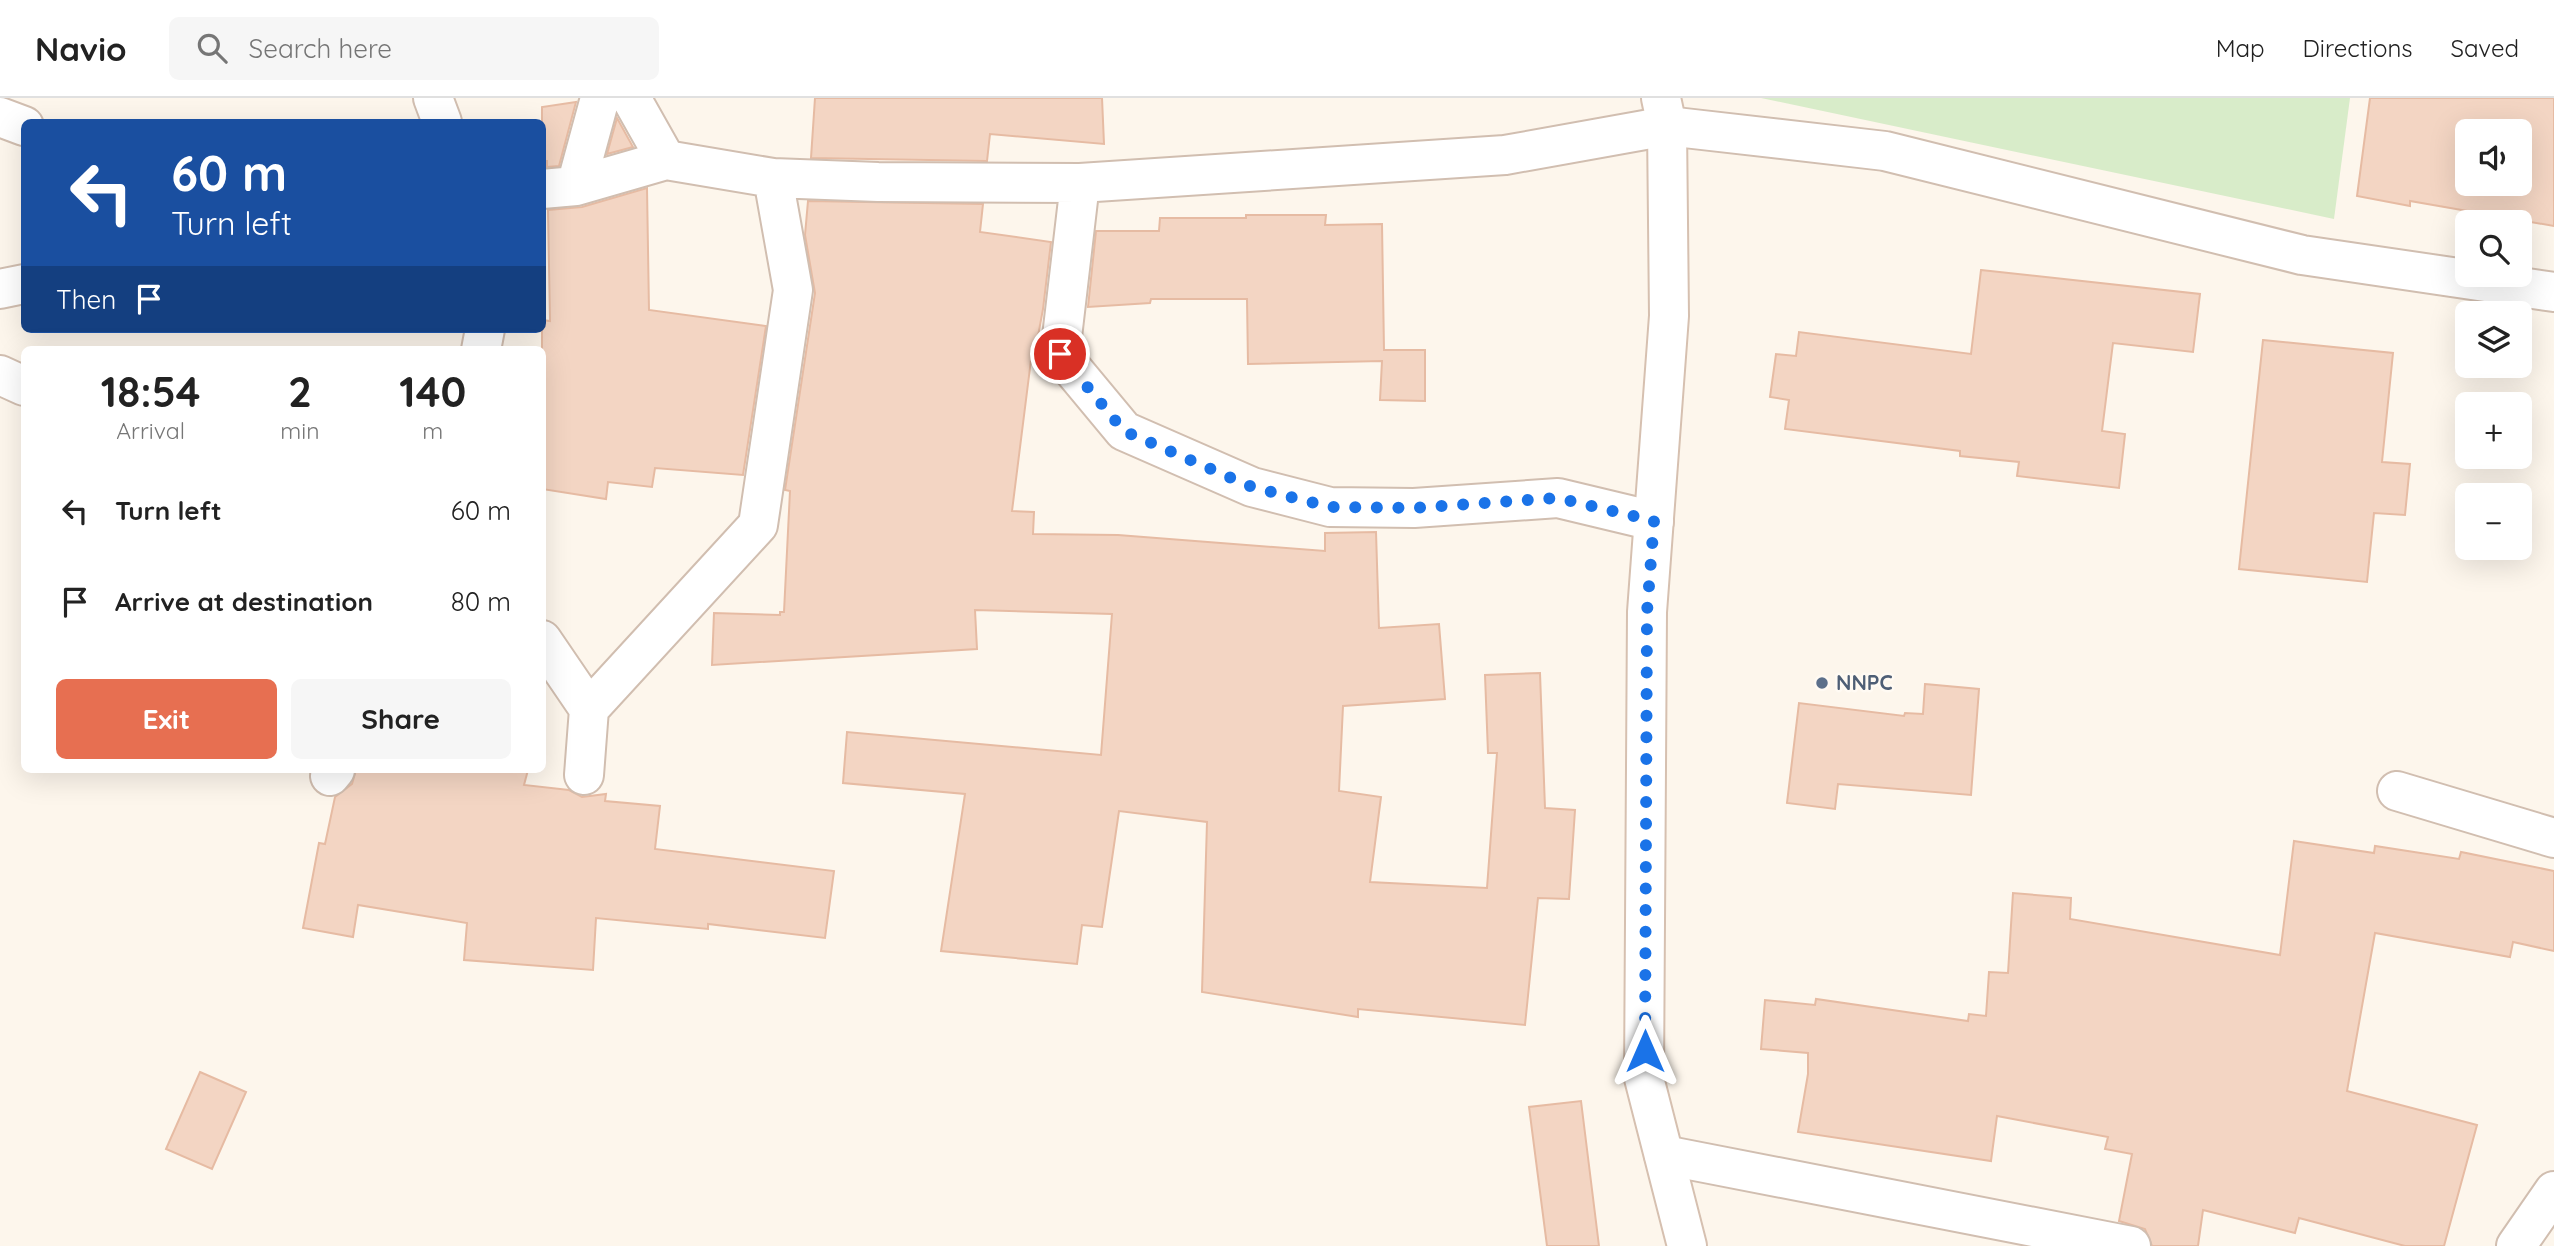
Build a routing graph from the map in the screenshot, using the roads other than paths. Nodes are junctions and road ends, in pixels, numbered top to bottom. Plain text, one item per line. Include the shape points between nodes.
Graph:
1 (433, 98) edge
2 (600, 98) edge
3 (631, 98) edge
4 (1664, 112) edge
5 (0, 117) edge
6 (441, 119) edge
7 (21, 125) edge
8 (666, 160) junction
9 (773, 178) junction
10 (1080, 183) junction
11 (559, 188) edge
12 (21, 285) edge
13 (0, 289) edge
14 (2554, 292) edge
15 (0, 375) edge
16 (21, 385) edge
17 (1654, 521) junction
18 (546, 646) edge
19 (589, 709) junction
20 (584, 775) dead end
21 (2397, 791) dead end
22 (2554, 838) edge
23 (1664, 1155) junction
24 (2554, 1192) edge
25 (1686, 1246) edge
26 (2131, 1246) edge
27 (2516, 1246) edge

1 - 6 street
2 - 11 street
3 - 8 street
4 - 10 street via 1505,155
4 - 14 street via 1885,151 2302,255
4 - 17 street via 1670,316
5 - 7 street
8 - 9 street
8 - 11 street
9 - 10 street
9 - 19 street via 793,290 758,525
10 - 17 street via 1060,354 1124,431 1252,487 1330,507 1414,508 1558,498
12 - 13 street
15 - 16 street
17 - 23 street via 1647,612 1644,1078
18 - 19 street
19 - 20 street
21 - 22 street
23 - 25 street
23 - 26 street
24 - 27 street

